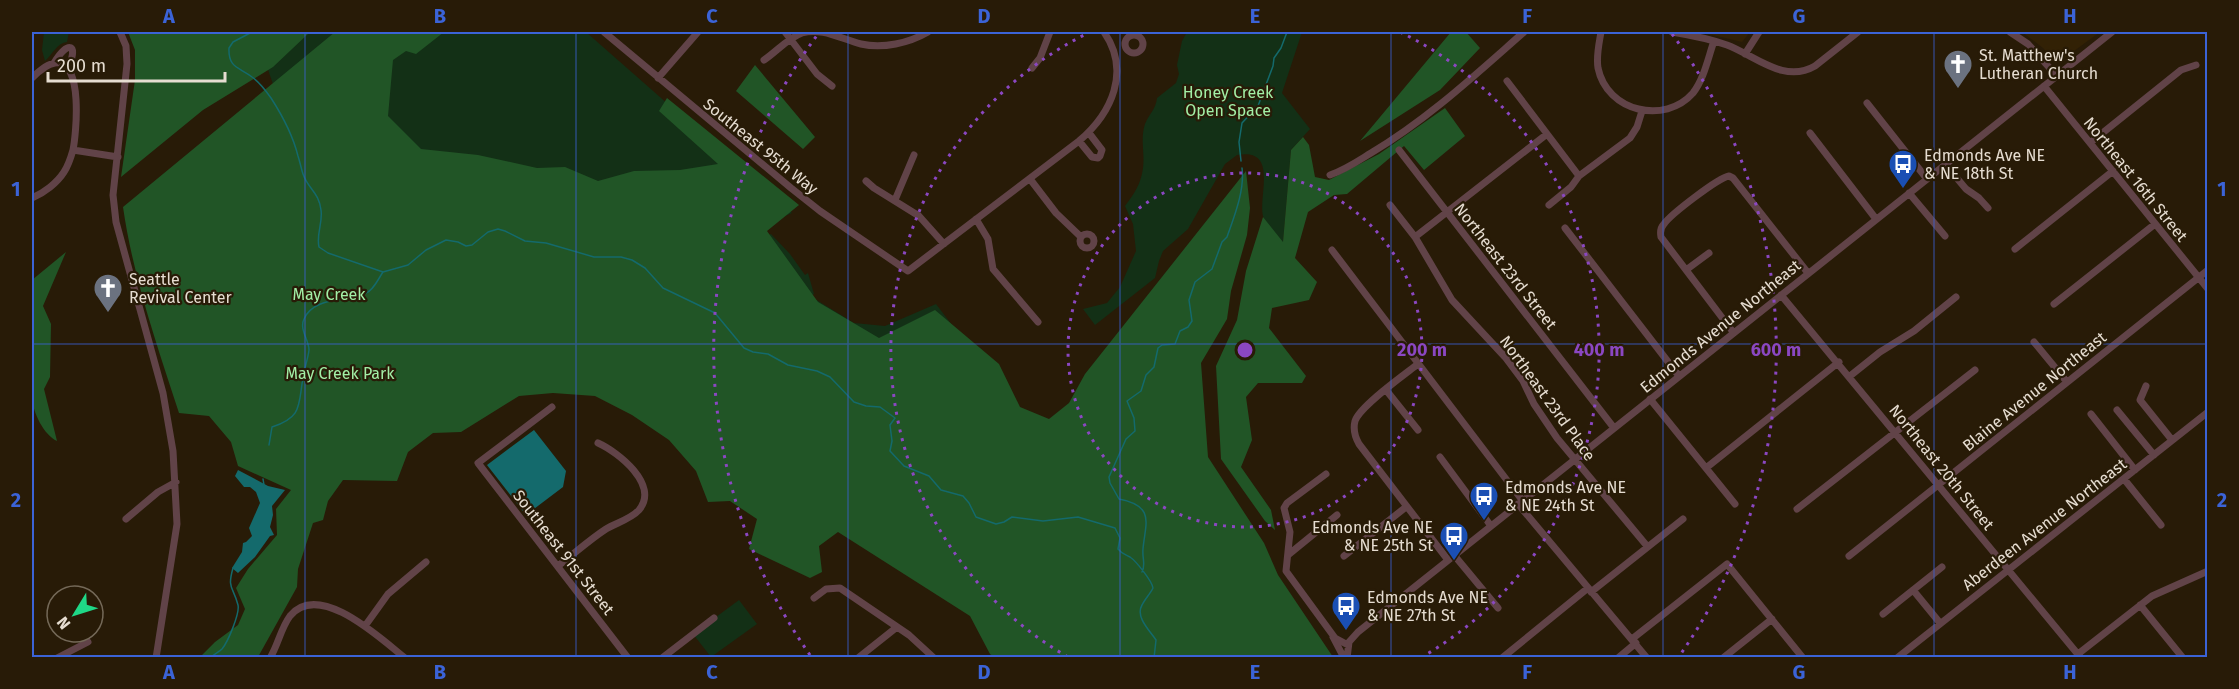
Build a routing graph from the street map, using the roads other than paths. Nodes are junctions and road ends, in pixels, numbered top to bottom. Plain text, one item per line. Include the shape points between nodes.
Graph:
1 (120, 32) edge
2 (604, 32) edge
3 (698, 32) edge
4 (785, 32) edge
5 (911, 32) edge
6 (928, 32) edge
7 (1050, 32) edge
8 (1104, 32) edge
9 (1524, 32) edge
10 (1601, 32) edge
11 (1672, 32) edge
12 (1759, 32) edge
13 (1858, 32) edge
14 (2010, 32) edge
15 (2112, 32) edge
16 (791, 40) junction
17 (911, 40) junction
18 (1714, 41) junction
19 (1125, 46) dead end
20 (1113, 49) junction
21 (1745, 54) junction
22 (764, 60) dead end
23 (2196, 65) dead end
24 (1032, 68) dead end
25 (2057, 76) junction
26 (32, 78) edge
27 (658, 78) junction
28 (1507, 81) dead end
29 (832, 86) dead end
30 (2044, 86) junction
31 (1867, 102) dead end
32 (1642, 111) junction
33 (1089, 133) junction
34 (1810, 133) dead end
35 (1547, 134) junction
36 (1079, 141) junction
37 (2090, 143) junction
38 (73, 150) junction
39 (1399, 150) dead end
40 (914, 155) dead end
41 (118, 157) junction
42 (1945, 165) junction
43 (2113, 171) junction
44 (1330, 175) dead end
45 (1579, 176) junction
46 (1030, 179) junction
47 (1927, 179) junction
48 (867, 181) dead end
49 (1909, 193) junction
50 (32, 198) edge
51 (895, 200) junction
52 (1390, 205) dead end
53 (1550, 205) dead end
54 (1988, 208) dead end
55 (1448, 212) junction
56 (976, 219) junction
57 (1876, 219) junction
58 (2155, 224) junction
59 (1565, 228) dead end
60 (1944, 236) dead end
61 (1081, 237) dead end
62 (1415, 237) junction
63 (944, 244) junction
64 (2015, 249) dead end
65 (1332, 250) dead end
66 (1708, 253) dead end
67 (1686, 270) junction
68 (2208, 270) edge
69 (1808, 273) junction
70 (2198, 278) junction
71 (2208, 289) edge
72 (1781, 295) junction
73 (1956, 297) dead end
74 (2054, 304) dead end
75 (1038, 322) dead end
76 (1734, 332) junction
77 (2034, 342) dead end
78 (1839, 362) junction
79 (1418, 364) junction
80 (1974, 370) dead end
81 (1679, 376) junction
82 (1850, 376) junction
83 (2067, 382) junction
84 (2146, 386) dead end
85 (1386, 390) junction
86 (1650, 399) junction
87 (552, 407) dead end
88 (2117, 410) dead end
89 (2208, 412) edge
90 (2091, 414) dead end
91 (1614, 428) junction
92 (1418, 430) dead end
93 (1895, 432) junction
94 (2172, 440) junction
95 (598, 443) dead end
96 (2154, 455) junction
97 (1440, 457) dead end
98 (1574, 460) junction
99 (1706, 468) junction
100 (2135, 470) junction
101 (1326, 474) dead end
102 (2124, 479) junction
103 (176, 482) junction
104 (1939, 485) junction
105 (1520, 502) junction
106 (1735, 504) dead end
107 (1406, 507) junction
108 (1797, 509) dead end
109 (1337, 515) dead end
110 (126, 519) dead end
111 (1683, 519) dead end
112 (1491, 525) junction
113 (2161, 525) dead end
114 (1647, 546) junction
115 (1288, 555) junction
116 (1454, 555) junction
117 (1344, 556) dead end
118 (1849, 556) dead end
119 (1448, 560) junction
120 (426, 562) dead end
121 (558, 566) junction
122 (1942, 567) dead end
123 (2008, 569) junction
124 (2208, 571) edge
125 (1590, 590) junction
126 (1913, 590) junction
127 (814, 598) dead end
128 (2140, 605) junction
129 (1498, 608) dead end
130 (1883, 614) dead end
131 (714, 618) dead end
132 (1772, 619) junction
133 (1940, 623) junction
134 (364, 626) junction
135 (897, 627) junction
136 (1332, 635) junction
137 (1634, 641) junction
138 (84, 644) edge
139 (1348, 645) junction
140 (2079, 656) edge
141 (57, 657) edge
142 (156, 657) edge
143 (270, 657) edge
144 (405, 657) edge
145 (628, 657) edge
146 (662, 657) edge
147 (858, 657) edge
148 (934, 657) edge
149 (1346, 657) edge
150 (1502, 657) edge
151 (1618, 657) edge
152 (1647, 657) edge
153 (1723, 657) edge
154 (1803, 657) edge
155 (1897, 657) edge
156 (2183, 657) edge

1 - 41 street via 127,64
2 - 27 street, Southeast 95th Way
3 - 27 street
4 - 16 street
5 - 17 street
6 - 17 street
7 - 24 street
8 - 20 street
9 - 44 street via 1434,110 1381,147
10 - 32 street via 1600,76 1621,102
11 - 18 street
12 - 21 street
13 - 21 street via 1815,66 1800,72 1776,70
14 - 25 street via 2028,44
15 - 25 street, Edmonds Avenue Northeast
16 - 17 street via 812,32 870,45
16 - 22 street
16 - 29 street via 817,74
18 - 21 street
18 - 32 street via 1700,83 1691,95 1668,109
19 - 20 street
20 - 33 street via 1115,90 1104,115
23 - 37 street via 2181,70
25 - 30 street, Edmonds Avenue Northeast
26 - 38 street via 41,70 61,66 76,89
27 - 63 street, Southeast 95th Way via 820,211 908,271
28 - 35 street
30 - 37 street, Northeast 16th Street
30 - 42 street, Edmonds Avenue Northeast
31 - 47 street
32 - 45 street via 1630,138
33 - 36 street
33 - 36 street via 1102,150 1101,156 1092,157
34 - 57 street
35 - 45 street
35 - 55 street
36 - 46 street
37 - 43 street, Northeast 16th Street
38 - 41 street
38 - 50 street via 59,178
39 - 55 street, Northeast 23rd Street
40 - 51 street
41 - 103 street via 113,195 116,222 163,393
42 - 47 street, Edmonds Avenue Northeast
42 - 54 street
43 - 58 street, Northeast 16th Street
43 - 64 street
45 - 53 street
46 - 56 street
46 - 61 street
47 - 49 street, Edmonds Avenue Northeast
48 - 51 street
49 - 57 street, Edmonds Avenue Northeast
49 - 60 street
51 - 63 street via 920,216
52 - 62 street, Northeast 23rd Place
55 - 62 street
55 - 91 street, Northeast 23rd Street
56 - 63 street
56 - 75 street via 988,238 993,269
57 - 69 street, Edmonds Avenue Northeast
58 - 70 street, Northeast 16th Street
58 - 74 street
59 - 81 street
62 - 98 street, Northeast 23rd Place via 1452,300 1505,357
65 - 79 street
66 - 67 street
67 - 69 street via 1660,232 1670,218 1718,180 1729,176
67 - 76 street
68 - 70 street, Blaine Avenue Northeast
69 - 72 street, Edmonds Avenue Northeast
70 - 71 street, Northeast 16th Street
70 - 83 street, Blaine Avenue Northeast
72 - 76 street, Edmonds Avenue Northeast
72 - 78 street, Northeast 20th Street
73 - 82 street
76 - 81 street, Edmonds Avenue Northeast
77 - 83 street
78 - 82 street, Northeast 20th Street
78 - 99 street
79 - 85 street
79 - 105 street
80 - 93 street
81 - 86 street, Edmonds Avenue Northeast
82 - 93 street, Northeast 20th Street
83 - 104 street, Blaine Avenue Northeast
84 - 94 street via 2140,400
85 - 92 street
85 - 107 street via 1361,411 1354,425 1359,444
86 - 91 street, Edmonds Avenue Northeast
86 - 99 street
87 - 121 street, Southeast 91st Street via 478,463
88 - 96 street
89 - 94 street, Aberdeen Avenue Northeast
90 - 100 street
91 - 98 street, Edmonds Avenue Northeast
93 - 104 street, Northeast 20th Street
93 - 108 street
94 - 96 street, Aberdeen Avenue Northeast
95 - 121 street via 611,448 640,478 643,501 639,510 604,530
96 - 100 street, Aberdeen Avenue Northeast
97 - 112 street
98 - 105 street, Edmonds Avenue Northeast
98 - 114 street, Northeast 23rd Place
99 - 106 street
100 - 102 street, Aberdeen Avenue Northeast
101 - 115 street via 1284,508 1290,532
102 - 113 street
102 - 123 street, Aberdeen Avenue Northeast
103 - 110 street
103 - 142 street via 175,540
104 - 118 street, Blaine Avenue Northeast
104 - 123 street, Northeast 20th Street
105 - 112 street, Edmonds Avenue Northeast
105 - 125 street
107 - 117 street
107 - 119 street
109 - 115 street
111 - 114 street
112 - 116 street, Edmonds Avenue Northeast
114 - 125 street
115 - 136 street via 1288,575
116 - 119 street, Edmonds Avenue Northeast
116 - 129 street
119 - 139 street, Edmonds Avenue Northeast via 1358,632
120 - 134 street via 388,594
121 - 145 street, Southeast 91st Street
122 - 126 street
123 - 133 street, Aberdeen Avenue Northeast
123 - 140 street, Northeast 20th Street
124 - 128 street
125 - 137 street
125 - 150 street
126 - 130 street
126 - 133 street
127 - 135 street via 826,589 840,588
128 - 140 street
128 - 156 street
131 - 146 street
132 - 137 street via 1727,564
132 - 153 street
132 - 154 street
133 - 155 street, Aberdeen Avenue Northeast
134 - 143 street via 332,607 304,606 288,620
134 - 144 street
135 - 147 street
135 - 148 street
136 - 139 street
136 - 149 street
137 - 151 street
137 - 152 street
138 - 141 street
139 - 149 street

